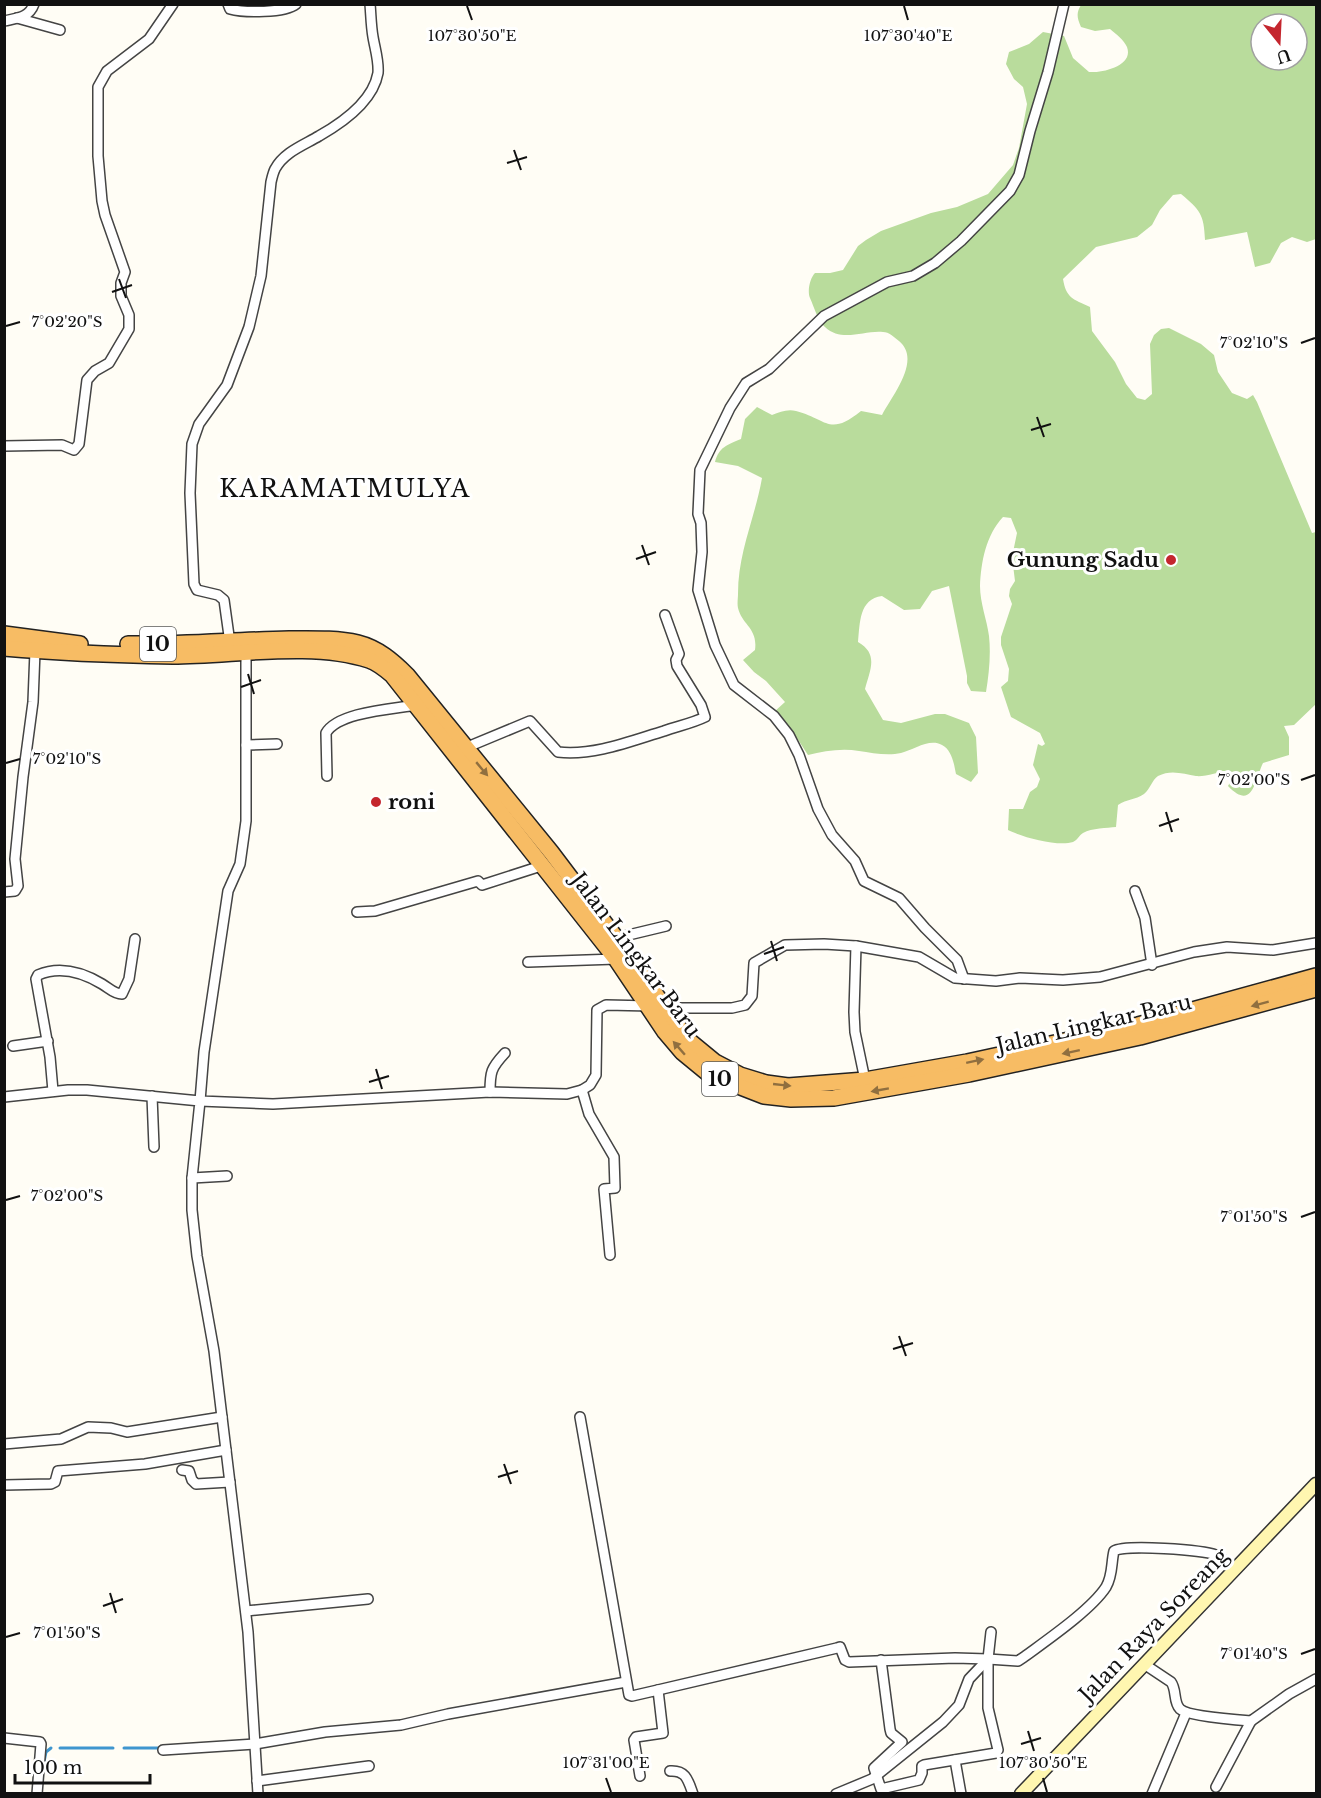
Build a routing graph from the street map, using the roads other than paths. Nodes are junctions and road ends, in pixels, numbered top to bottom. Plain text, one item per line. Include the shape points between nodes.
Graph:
1 (34, 4) edge
2 (173, 4) edge
3 (228, 4) edge
4 (296, 4) edge
5 (370, 4) edge
6 (1064, 4) edge
7 (16, 18) junction
8 (4, 21) edge
9 (60, 30) dead end
10 (4, 446) edge
11 (665, 615) dead end
12 (4, 634) edge
13 (4, 648) edge
14 (235, 648) junction
15 (35, 651) junction
16 (416, 705) junction
17 (277, 744) dead end
18 (246, 745) junction
19 (465, 748) junction
20 (327, 776) dead end
21 (542, 866) junction
22 (1135, 891) dead end
23 (4, 892) edge
24 (357, 912) dead end
25 (666, 926) dead end
26 (616, 938) junction
27 (135, 939) dead end
28 (1317, 943) edge
29 (856, 946) junction
30 (616, 959) junction
31 (528, 962) dead end
32 (1152, 965) junction
33 (1317, 976) edge
34 (964, 979) junction
35 (1317, 989) edge
36 (649, 1006) junction
37 (665, 1008) junction
38 (48, 1041) junction
39 (13, 1046) dead end
40 (505, 1053) dead end
41 (865, 1080) junction
42 (582, 1090) junction
43 (52, 1091) junction
44 (490, 1092) junction
45 (152, 1096) junction
46 (4, 1097) edge
47 (200, 1101) junction
48 (154, 1147) dead end
49 (227, 1176) dead end
50 (192, 1178) junction
51 (610, 1254) dead end
52 (222, 1417) junction
53 (580, 1417) dead end
54 (4, 1444) edge
55 (226, 1450) junction
56 (182, 1470) dead end
57 (230, 1482) junction
58 (1317, 1484) edge
59 (4, 1485) edge
60 (1235, 1569) junction
61 (368, 1599) dead end
62 (246, 1611) junction
63 (991, 1632) dead end
64 (882, 1660) junction
65 (988, 1664) junction
66 (1144, 1664) junction
67 (1317, 1679) edge
68 (626, 1682) junction
69 (658, 1690) junction
70 (1186, 1713) junction
71 (1251, 1721) junction
72 (4, 1738) edge
73 (255, 1744) junction
74 (163, 1750) dead end
75 (955, 1760) junction
76 (369, 1766) dead end
77 (670, 1771) dead end
78 (876, 1773) junction
79 (640, 1776) dead end
80 (257, 1781) junction
81 (1216, 1787) dead end
82 (37, 1794) edge
83 (258, 1794) edge
84 (693, 1794) edge
85 (836, 1794) edge
86 (961, 1794) edge
87 (1021, 1794) edge
88 (1152, 1794) edge

1 - 7 street via 30,13
2 - 10 street via 149,39 106,70 98,87 100,186 105,215 125,272 120,296 129,315 129,328 109,363 87,380 79,444 74,450 62,446
3 - 4 street via 230,9 241,11 286,10
5 - 14 street via 377,76 359,106 284,158 274,170 261,276 249,327 227,385 200,424 192,444 194,584 197,590 224,600
6 - 34 street via 1019,175 1010,191 935,263 913,276 887,282 824,316 769,369 746,383 700,470 698,514 702,552 698,590 730,679 774,716 789,735 822,818 855,861 864,881 899,898 957,960
7 - 8 street
7 - 9 street
11 - 19 street via 679,654 677,666 705,717 616,746 573,752 555,750 530,721
12 - 14 highway, Jalan Lingkar Baru / 10 via 82,644
13 - 15 highway, Jalan Lingkar Baru / 10
14 - 15 highway, Jalan Lingkar Baru / 10 via 177,656
14 - 16 highway, Jalan Lingkar Baru / 10 via 309,651 371,660 392,675
14 - 18 street
14 - 19 highway, Jalan Lingkar Baru / 10 via 311,639 356,642 371,648 407,675
15 - 23 street via 15,860 18,886 15,891
16 - 20 street via 337,722 326,733
16 - 21 highway, Jalan Lingkar Baru / 10
17 - 18 street
18 - 47 street via 246,821 240,864 228,891
19 -> 26 highway, Jalan Lingkar Baru / 10
21 - 24 street via 482,885 477,880 375,911
21 - 30 highway, Jalan Lingkar Baru / 10
22 - 32 street via 1145,918
25 - 26 street
26 - 37 highway, Jalan Lingkar Baru / 10
27 - 38 street via 129,979 122,994 74,972 38,975
28 - 32 street via 1273,950 1227,946
29 - 34 street via 919,957 949,976
29 - 37 street via 785,945 754,963 752,996 745,1005
29 - 41 street via 855,1032
30 - 31 street
30 - 36 highway, Jalan Lingkar Baru / 10
32 - 34 street via 1100,977 1063,980
41 -> 33 highway, Jalan Lingkar Baru / 10 via 1138,1025
35 -> 36 highway, Jalan Lingkar Baru / 10 via 1140,1037 834,1098 764,1096 710,1075 682,1052
36 - 37 street
36 - 42 street via 606,1005 597,1010 596,1075 594,1082
37 -> 41 highway, Jalan Lingkar Baru / 10 via 699,1050 740,1076 788,1086
38 - 39 street
38 - 43 street
40 - 44 street via 490,1073
42 - 44 street via 567,1094
42 - 51 street via 590,1114 614,1157 615,1188 604,1189
43 - 45 street
43 - 46 street
44 - 47 street via 273,1104
45 - 47 street
45 - 48 street
47 - 50 street
49 - 50 street
50 - 52 street via 196,1256
52 - 54 street via 127,1432 88,1427 61,1439
52 - 55 street
53 - 68 street
55 - 57 street
55 - 59 street via 145,1464 57,1472 51,1484
56 - 57 street via 189,1471 196,1484
57 - 62 street
58 - 60 main road, Jalan Raya Soreang
60 - 65 street via 1216,1556 1198,1552 1119,1548 1114,1551 1107,1586 1057,1633 1018,1661
60 - 66 main road, Jalan Raya Soreang
61 - 62 street
62 - 73 street
63 - 65 street
64 - 65 street via 955,1658
64 - 69 street via 849,1662 840,1647
64 - 78 street via 890,1729 902,1742 877,1764
65 - 75 street via 988,1708 998,1750 993,1755
65 - 78 street via 969,1679 954,1713
66 - 70 street via 1174,1685 1178,1705
66 - 87 main road, Jalan Raya Soreang
67 - 71 street
68 - 69 street via 630,1696
68 - 73 street via 401,1725
69 - 79 street via 663,1733 634,1740
70 - 71 street
70 - 88 street
71 - 81 street
72 - 82 street via 42,1744
73 - 74 street
73 - 80 street
75 - 78 street via 922,1766 919,1780 884,1789
75 - 86 street
76 - 80 street
77 - 84 street via 684,1773
78 - 85 street via 863,1784
80 - 83 street

